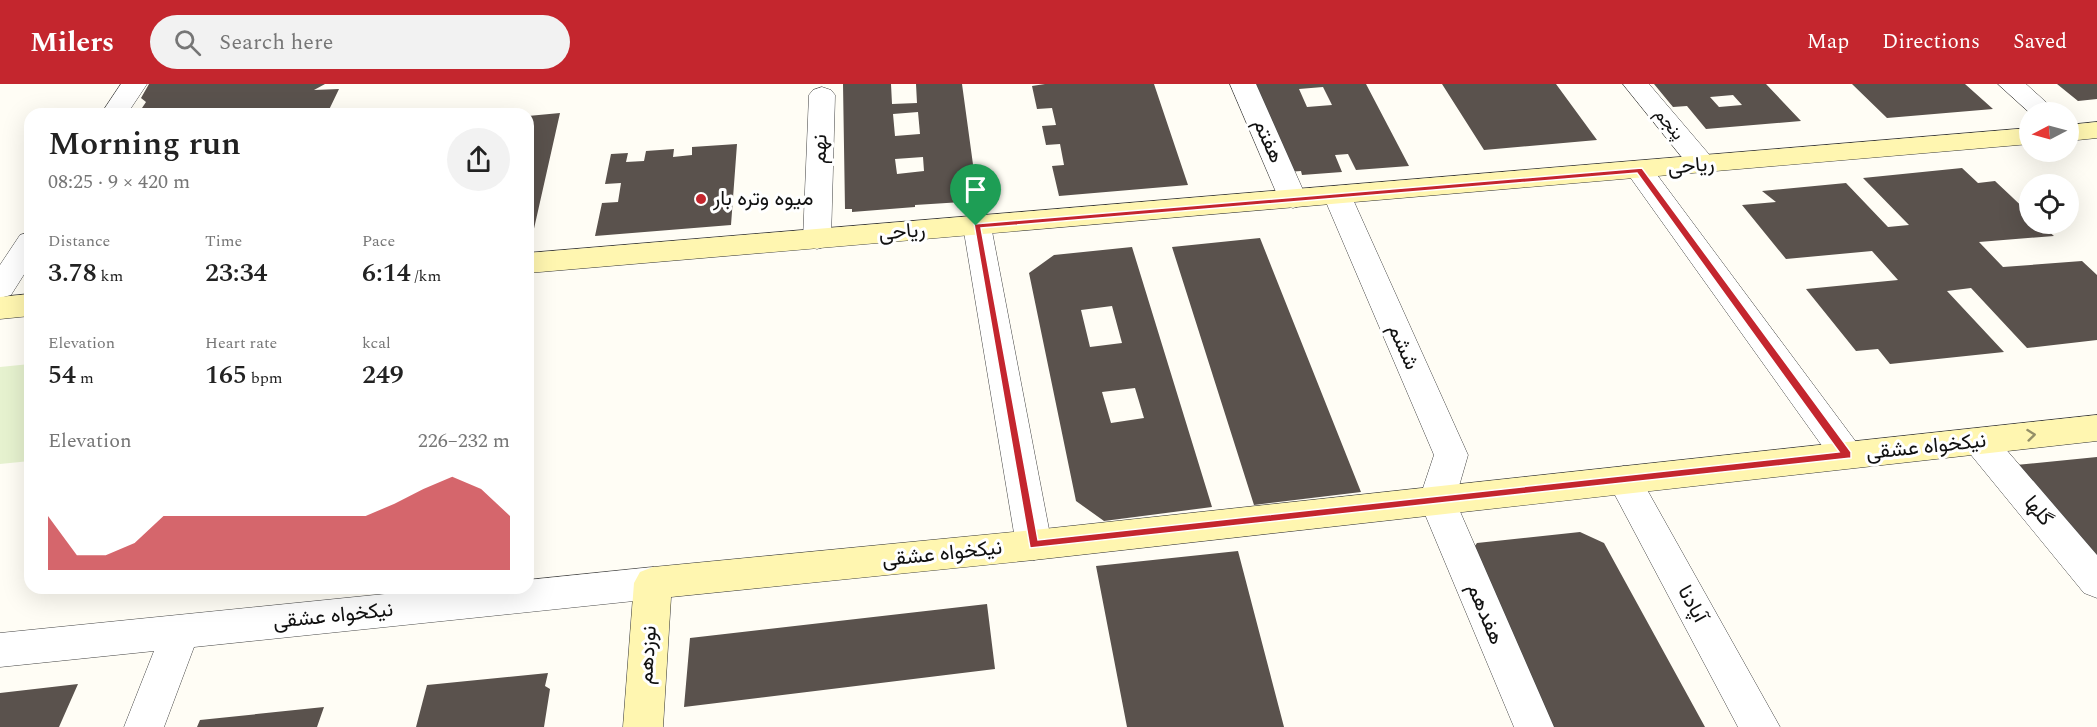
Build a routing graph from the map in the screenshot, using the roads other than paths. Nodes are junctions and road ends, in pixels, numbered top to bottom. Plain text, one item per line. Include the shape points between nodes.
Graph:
1 (134, 84) edge
2 (1243, 84) edge
3 (1636, 84) edge
4 (2011, 84) edge
5 (822, 95) dead end
6 (2032, 102) edge
7 (118, 108) edge
8 (2097, 130) edge
9 (2079, 132) edge
10 (2019, 137) edge
11 (1703, 165) junction
12 (1639, 170) junction
13 (1336, 195) junction
14 (1293, 199) junction
15 (976, 226) junction
16 (817, 239) junction
17 (24, 251) edge
18 (534, 263) edge
19 (0, 288) edge
20 (24, 306) edge
21 (0, 308) edge
22 (2097, 428) edge
23 (1979, 441) junction
24 (1847, 455) junction
25 (1624, 480) junction
26 (1437, 500) junction
27 (1034, 545) junction
28 (2097, 582) edge
29 (653, 583) junction
30 (181, 631) junction
31 (0, 650) edge
32 (144, 727) edge
33 (643, 727) edge
34 (1534, 727) edge
35 (1760, 727) edge

1 - 7 street
2 - 14 street, هفتم
3 - 11 street, پنجم
4 - 6 street
5 - 16 street, نهم
8 - 9 street
10 - 11 street, ریاحی
11 - 12 street, ریاحی
12 - 13 street, ریاحی
12 - 24 street
13 - 14 street, ریاحی
13 - 26 street, ششم via 1450,455
14 - 15 street, ریاحی
15 - 16 street, ریاحی
15 - 27 street
16 - 18 street, ریاحی
17 - 19 street
20 - 21 street
23 -> 22 street, نیکخواه عشقی
23 - 24 street, نیکخواه عشقی
23 - 28 street, گلها
24 - 25 street, نیکخواه عشقی
25 - 26 street, نیکخواه عشقی
25 - 35 street, آپادنا
26 - 27 street, نیکخواه عشقی
26 - 34 street, هفدهم
27 - 29 street, نیکخواه عشقی
29 - 30 street, نیکخواه عشقی
29 - 33 street, نوزدهم
30 - 31 street, نیکخواه عشقی
30 - 32 street

